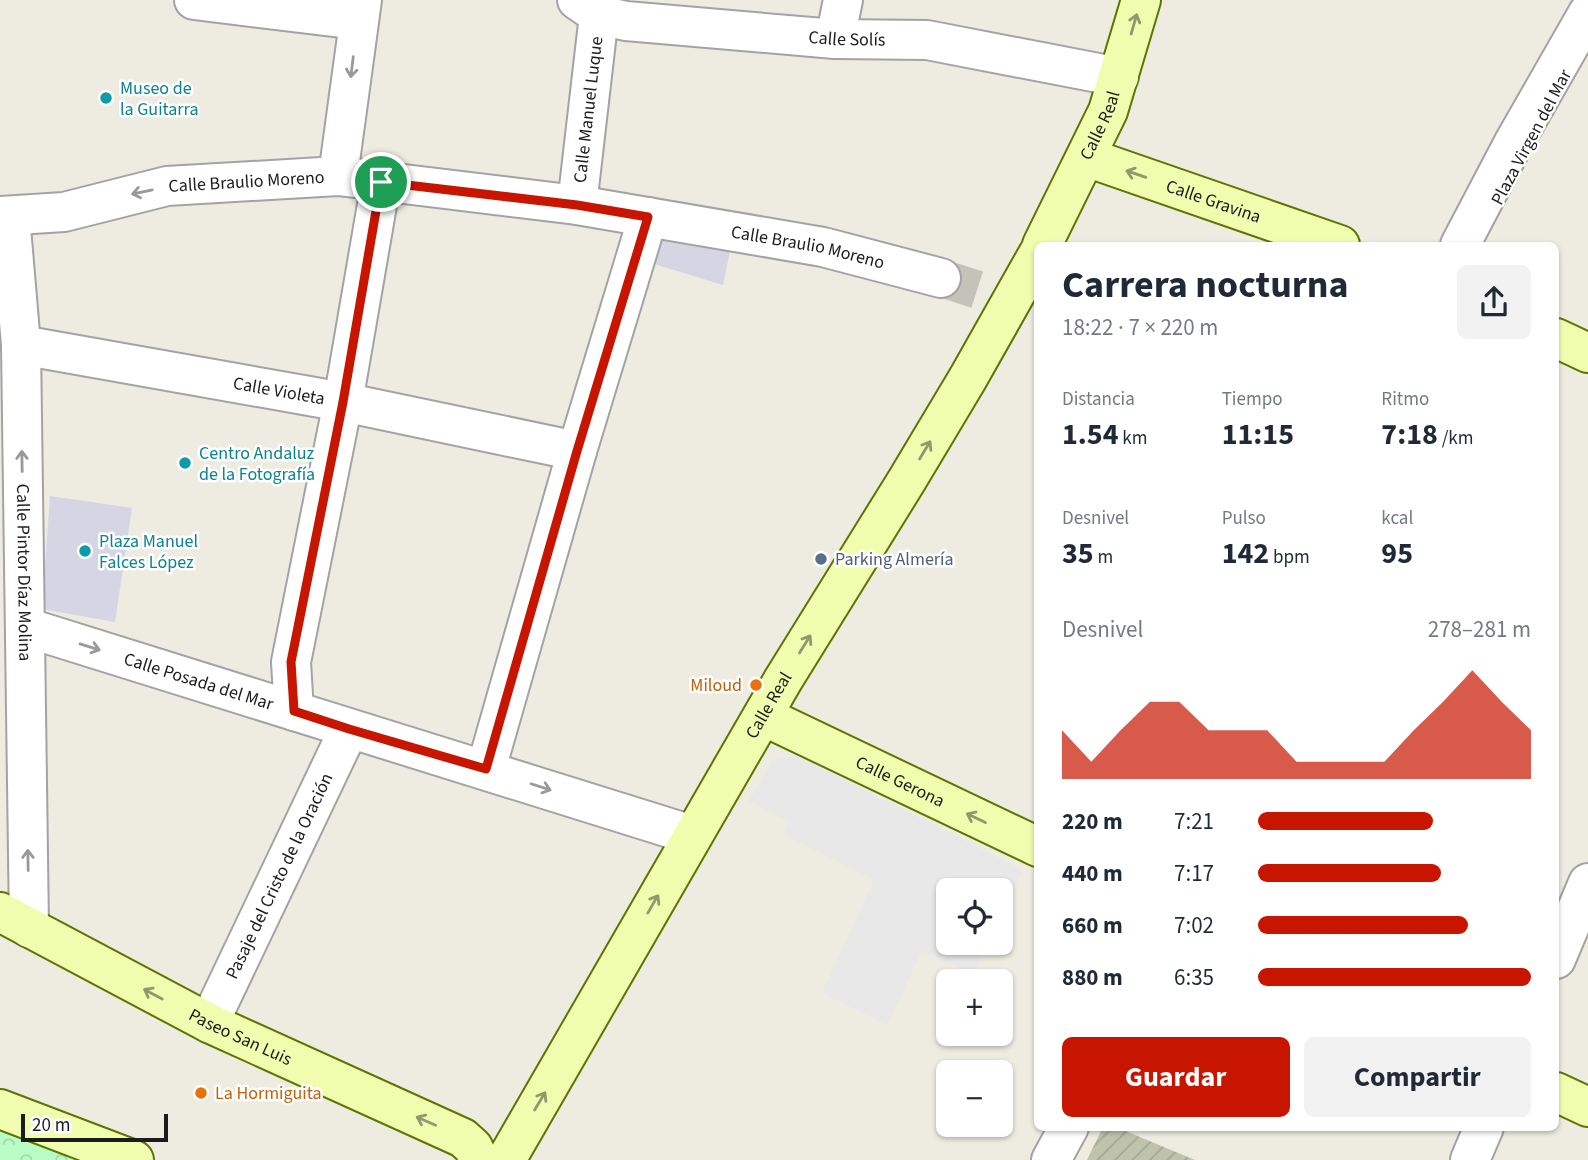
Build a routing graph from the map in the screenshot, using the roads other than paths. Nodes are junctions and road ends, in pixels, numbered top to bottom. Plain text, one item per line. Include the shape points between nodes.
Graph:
1 (194, 0) edge
2 (842, 0) edge
3 (1141, 0) edge
4 (588, 7) edge
5 (360, 10) edge
6 (1588, 13) edge
7 (1588, 31) edge
8 (835, 39) junction
9 (1119, 77) junction
10 (1086, 157) junction
11 (338, 176) junction
12 (381, 182) junction
13 (577, 205) junction
14 (5, 216) edge
15 (648, 217) junction
16 (1044, 242) edge
17 (1330, 242) edge
18 (1462, 242) edge
19 (1483, 242) edge
20 (1034, 261) edge
21 (941, 278) tunnel mouth
22 (1559, 319) edge
23 (1588, 333) edge
24 (1559, 339) edge
25 (21, 345) junction
26 (1588, 353) edge
27 (343, 402) junction
28 (577, 451) junction
29 (25, 627) junction
30 (294, 711) junction
31 (763, 716) junction
32 (349, 729) junction
33 (486, 769) junction
34 (692, 835) junction
35 (1034, 845) edge
36 (1588, 883) edge
37 (14, 920) edge
38 (1559, 952) edge
39 (209, 1023) junction
40 (1559, 1093) edge
41 (1588, 1107) edge
42 (0, 1109) edge
43 (1067, 1131) edge
44 (1482, 1131) edge
45 (134, 1160) edge
46 (479, 1160) edge
47 (506, 1160) edge
48 (1051, 1160) edge
49 (1470, 1160) edge

1 - 5 street
2 - 8 street
9 -> 3 street, Calle Real
4 - 8 street, Calle Solís via 625,21
4 - 13 street, Calle Manuel Luque
5 -> 11 street
6 - 18 street
7 - 19 street, Plaza Virgen del Mar via 1481,229
8 - 9 street, Calle Solís via 927,40
9 - 10 street, Calle Real
10 - 16 street, Calle Real
17 -> 10 street, Calle Gravina
11 - 12 street, Calle Braulio Moreno
11 -> 14 street, Calle Braulio Moreno via 167,186 64,212
12 - 13 street, Calle Braulio Moreno
12 - 27 street
13 - 15 street, Calle Braulio Moreno
14 - 25 street, Calle Pintor Díaz Molina
15 - 21 street, Calle Braulio Moreno via 823,247
15 - 28 street
31 -> 20 street, Calle Real
22 - 23 street
24 - 26 street
25 - 27 street, Calle Violeta
29 -> 25 street, Calle Pintor Díaz Molina
27 - 28 street, Calle Violeta
27 - 30 street via 291,662
28 - 33 street
29 -> 30 street, Calle Posada del Mar
37 -> 29 street, Calle Pintor Díaz Molina
30 - 32 street, Calle Posada del Mar
31 - 34 street, Calle Real
35 -> 31 street, Calle Gerona
32 - 33 street, Calle Posada del Mar
32 - 39 street, Pasaje del Cristo de la Oración
33 -> 34 street, Calle Posada del Mar
47 -> 34 street, Calle Real
36 - 38 street
39 -> 37 street, Paseo San Luis
46 -> 39 street, Paseo San Luis via 463,1138
40 - 41 street
42 - 45 street
43 - 48 street
44 - 49 street

